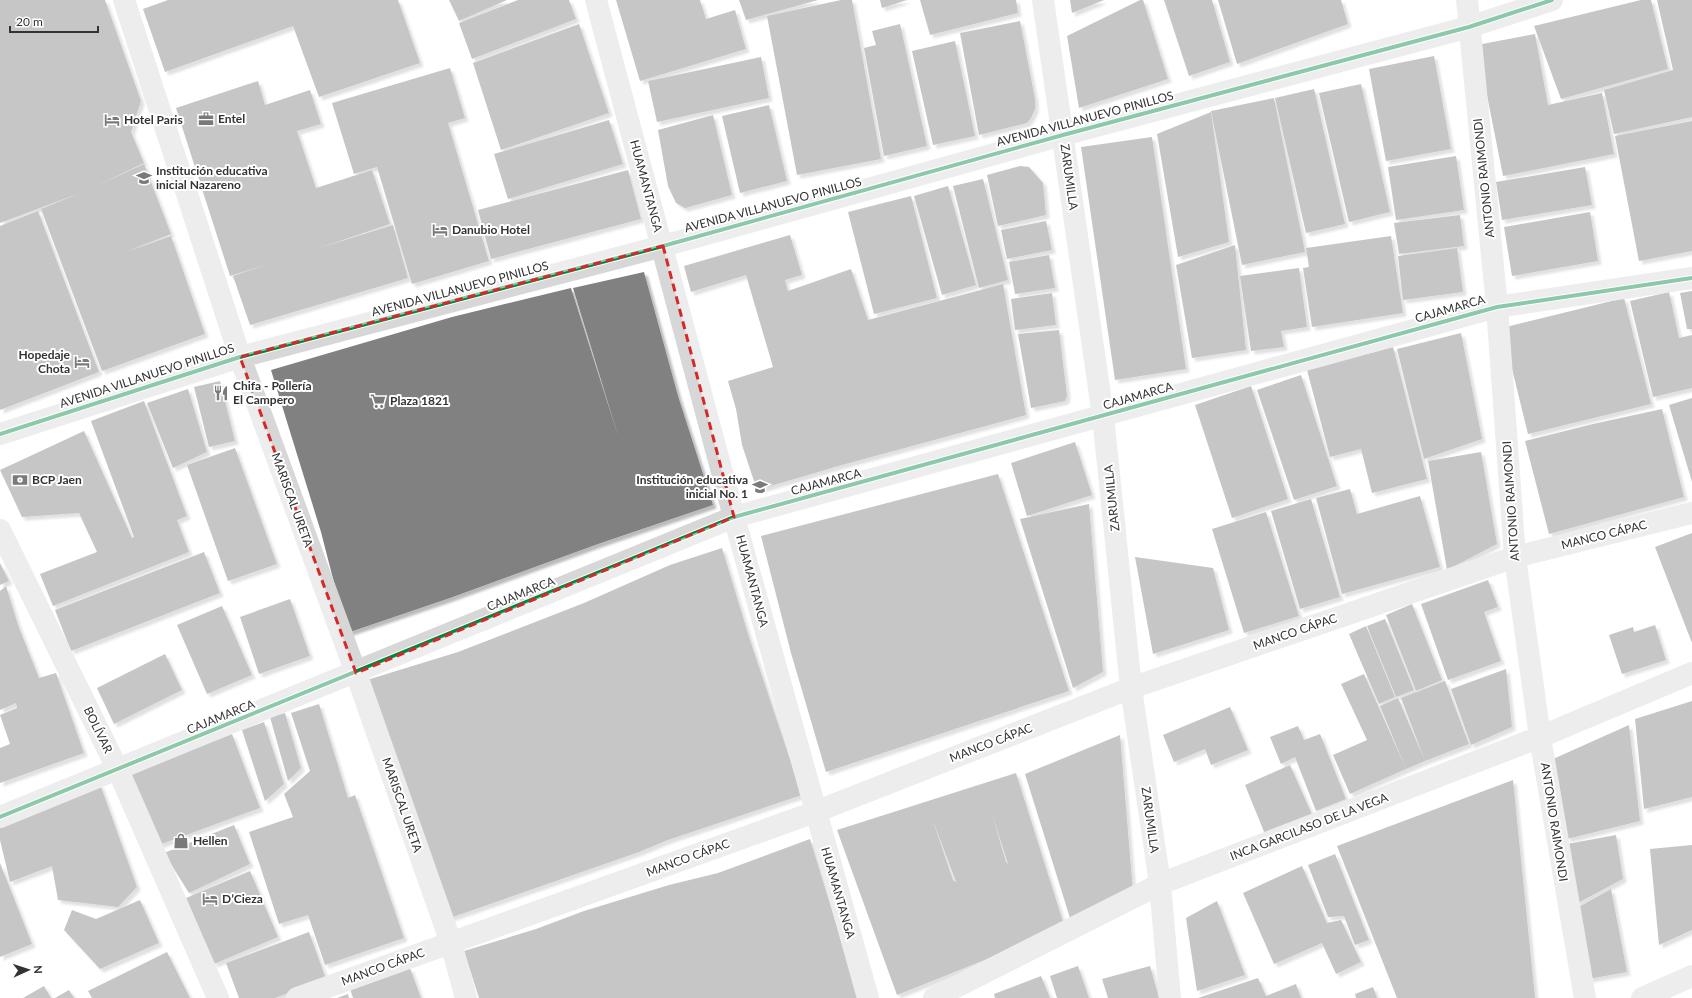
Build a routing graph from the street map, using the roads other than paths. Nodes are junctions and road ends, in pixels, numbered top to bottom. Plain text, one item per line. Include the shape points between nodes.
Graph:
1 (124, 0) edge
2 (596, 0) edge
3 (1043, 0) edge
4 (1467, 0) edge
5 (1552, 0) edge
6 (1469, 27) junction
7 (1063, 135) junction
8 (663, 246) junction
9 (1692, 278) edge
10 (1497, 307) junction
11 (240, 357) junction
12 (1103, 416) junction
13 (0, 434) edge
14 (1692, 513) edge
15 (734, 518) junction
16 (0, 530) edge
17 (1515, 557) junction
18 (356, 673) junction
19 (1692, 673) edge
20 (1131, 688) junction
21 (1540, 737) junction
22 (118, 770) junction
23 (815, 812) junction
24 (0, 817) edge
25 (1160, 884) junction
26 (451, 943) junction
27 (1692, 976) edge
28 (218, 998) edge
29 (297, 998) edge
30 (466, 998) edge
31 (868, 998) edge
32 (934, 998) edge
33 (1170, 998) edge
34 (1585, 998) edge
35 (1642, 998) edge

1 - 11 street, MARISCAL URETA
2 - 8 street, HUAMANTANGA
3 - 7 street, ZARUMILLA
4 - 6 street, ANTONIO RAIMONDI
5 - 6 street, AVENIDA VILLANUEVO PINILLOS
6 - 7 street, AVENIDA VILLANUEVO PINILLOS
6 - 10 street, ANTONIO RAIMONDI
7 - 8 street, AVENIDA VILLANUEVO PINILLOS
7 - 12 street, ZARUMILLA
8 - 11 street, AVENIDA VILLANUEVO PINILLOS
8 - 15 street, HUAMANTANGA
9 - 10 street, CAJAMARCA
10 - 12 street, CAJAMARCA
10 - 17 street, ANTONIO RAIMONDI
11 - 13 street, AVENIDA VILLANUEVO PINILLOS
11 - 18 street, MARISCAL URETA
12 - 15 street, CAJAMARCA
12 - 20 street, ZARUMILLA
14 - 17 street, MANCO CÁPAC
15 - 18 street, CAJAMARCA
15 - 23 street, HUAMANTANGA
16 - 22 street, BOLÍVAR
17 - 20 street, MANCO CÁPAC
17 - 21 street, ANTONIO RAIMONDI
18 - 22 street, CAJAMARCA
18 - 26 street, MARISCAL URETA
19 - 21 street, INCA GARCILASO DE LA VEGA
20 - 23 street, MANCO CÁPAC
20 - 25 street, ZARUMILLA
21 - 25 street, INCA GARCILASO DE LA VEGA
21 - 34 street, ANTONIO RAIMONDI
22 - 24 street, CAJAMARCA
22 - 28 street, BOLÍVAR
23 - 26 street, MANCO CÁPAC
23 - 31 street, HUAMANTANGA
25 - 32 street, INCA GARCILASO DE LA VEGA
25 - 33 street, ZARUMILLA
26 - 29 street, MANCO CÁPAC
26 - 30 street, MARISCAL URETA
27 - 35 street

